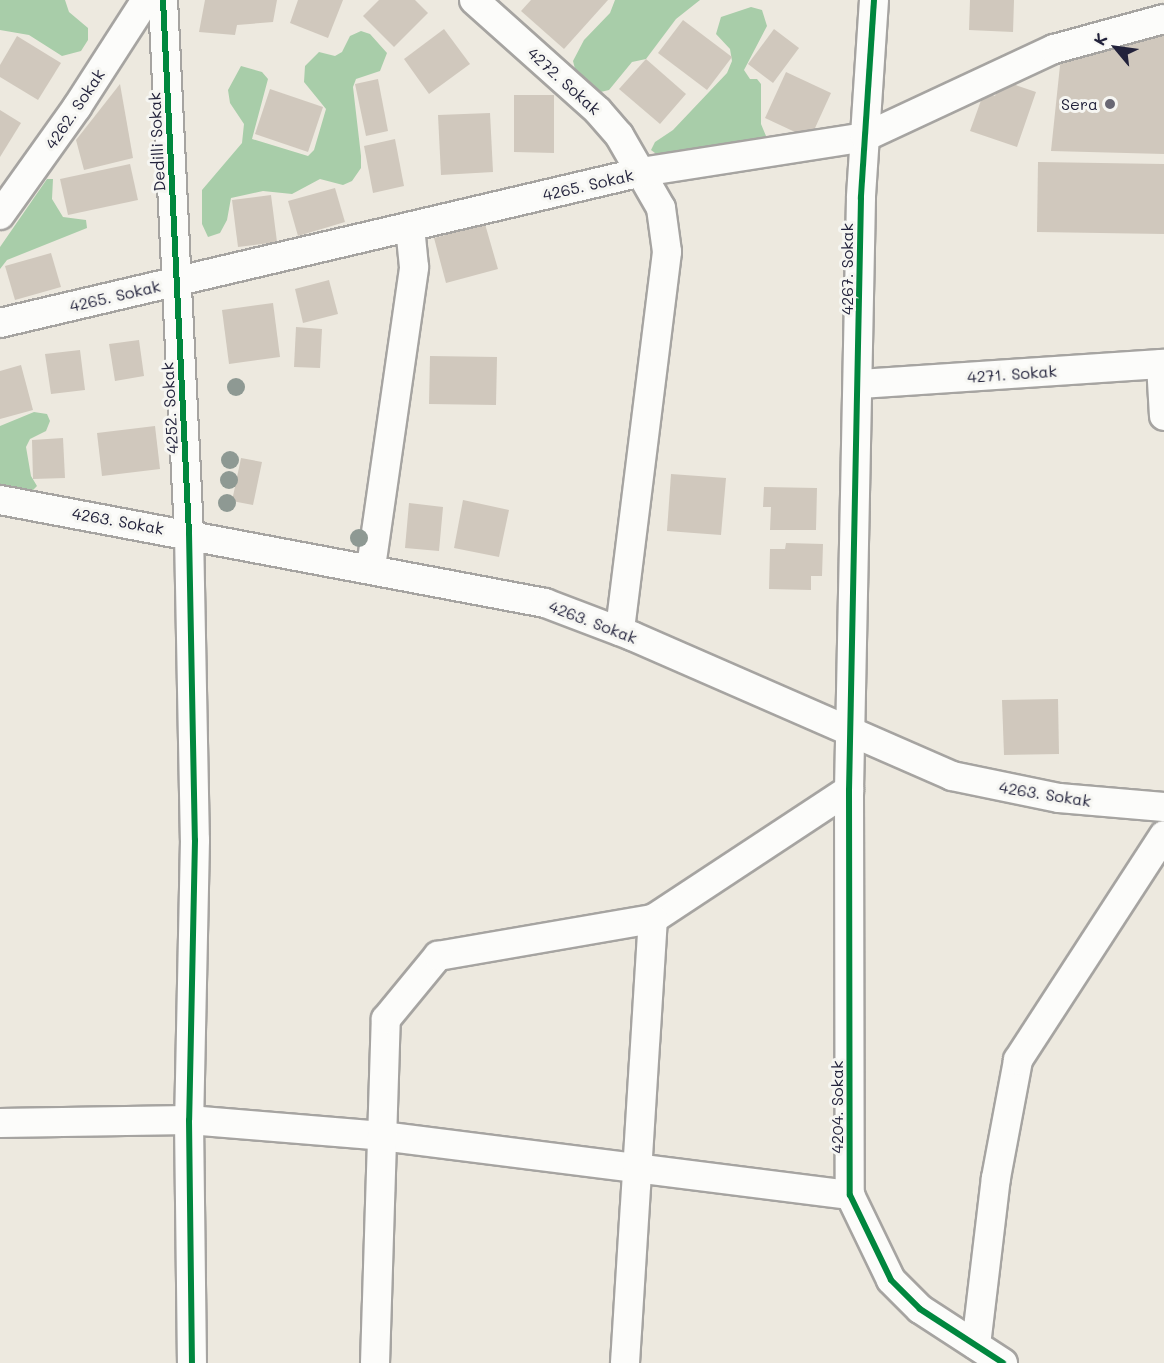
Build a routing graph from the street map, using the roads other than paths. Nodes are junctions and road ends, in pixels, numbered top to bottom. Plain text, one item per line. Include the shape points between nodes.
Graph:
1 (146, 0) edge
2 (163, 0) edge
3 (474, 0) edge
4 (874, 0) edge
5 (1164, 19) edge
6 (865, 137) junction
7 (642, 172) junction
8 (0, 215) edge
9 (410, 227) junction
10 (178, 282) junction
11 (0, 323) edge
12 (1163, 364) edge
13 (860, 384) junction
14 (1164, 416) edge
15 (0, 500) edge
16 (189, 533) junction
17 (371, 567) junction
18 (620, 631) junction
19 (852, 734) junction
20 (849, 790) junction
21 (1164, 807) edge
22 (1164, 835) edge
23 (653, 919) junction
24 (189, 1120) junction
25 (0, 1123) edge
26 (382, 1136) junction
27 (634, 1165) junction
28 (850, 1195) junction
29 (993, 1358) edge
30 (192, 1363) edge
31 (375, 1363) edge
32 (625, 1363) edge

1 - 8 street, 4262. Sokak via 77,108
2 - 10 street, Dedilli Sokak
3 - 7 street, 4272. Sokak via 598,111
4 - 6 street, 4267. Sokak
5 - 6 street, 4265. Sokak via 1054,49
6 - 7 street, 4265. Sokak
6 - 13 street, 4267. Sokak
7 - 9 street, 4265. Sokak
7 - 18 street, 4272. Sokak via 661,208 667,252
9 - 10 street, 4265. Sokak
9 - 17 street via 414,267
10 - 11 street, 4265. Sokak
10 - 16 street, 4252. Sokak
12 - 13 street, 4271. Sokak
12 - 14 street
13 - 19 street, 4267. Sokak
15 - 16 street, 4263. Sokak
16 - 17 street, 4263. Sokak
16 - 24 street, 4252. Sokak via 195,840
17 - 18 street, 4263. Sokak via 545,603
18 - 19 street, 4263. Sokak
19 - 20 street, 4267. Sokak
19 - 21 street, 4263. Sokak via 927,767 976,782 1099,803
20 - 23 street
20 - 28 street, 4204. Sokak
22 - 29 street via 1018,1060 996,1178
23 - 26 street via 438,956 386,1019
23 - 27 street
24 - 25 street
24 - 26 street
24 - 30 street, 4252. Sokak
26 - 27 street
26 - 31 street
27 - 28 street
27 - 32 street
28 - 29 street, 4204. Sokak via 891,1280 920,1309

